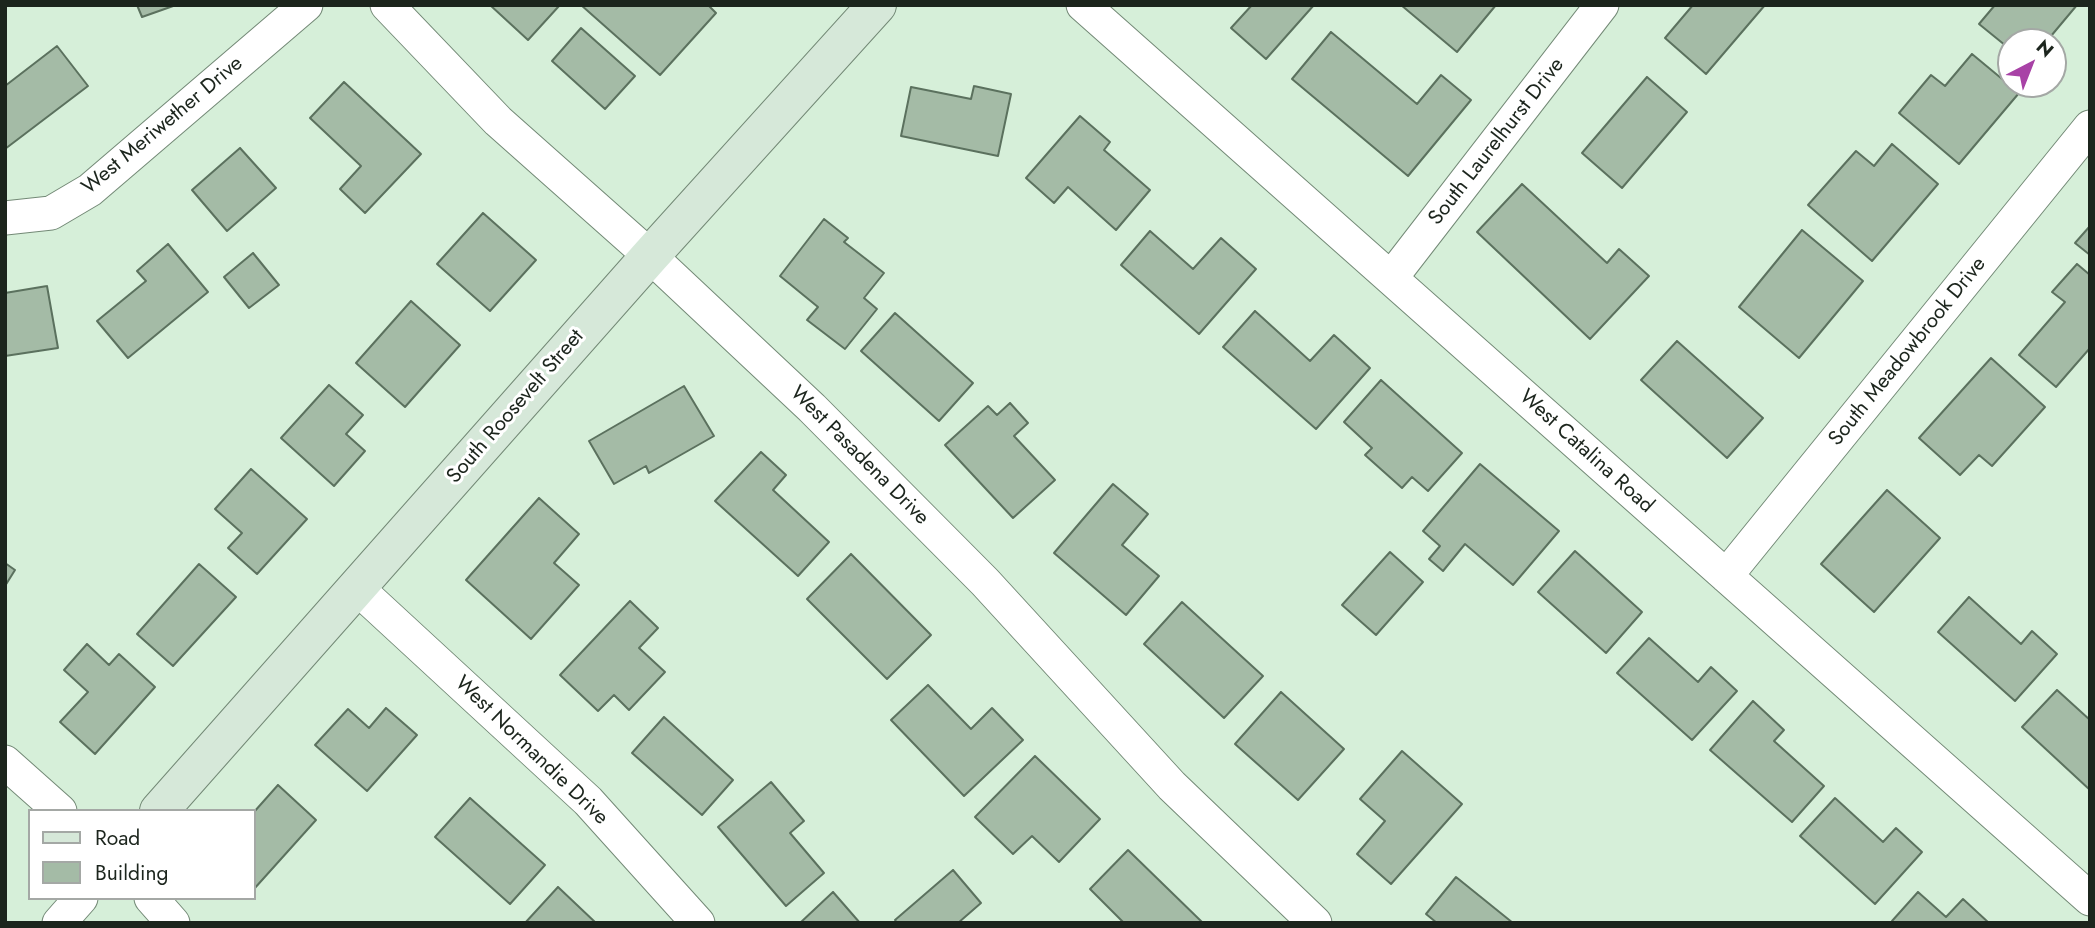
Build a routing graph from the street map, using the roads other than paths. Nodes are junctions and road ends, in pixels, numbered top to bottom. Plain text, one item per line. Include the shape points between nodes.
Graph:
1 (306, 5) edge
2 (387, 5) edge
3 (877, 5) edge
4 (1083, 5) edge
5 (1602, 5) edge
6 (2090, 127) edge
7 (5, 218) edge
8 (650, 256) junction
9 (1391, 278) junction
10 (1726, 576) junction
11 (356, 587) junction
12 (5, 762) edge
13 (59, 809) edge
14 (161, 809) edge
15 (2090, 899) edge
16 (79, 900) edge
17 (153, 900) edge
18 (60, 923) edge
19 (173, 923) edge
20 (698, 923) edge
21 (1315, 923) edge

1 - 7 street, West Meriwether Drive via 90,190 51,212
2 - 8 street, West Pasadena Drive via 498,121
3 - 8 street, South Roosevelt Street
4 - 9 street, West Catalina Road
5 - 9 street, South Laurelhurst Drive
6 - 10 street, South Meadowbrook Drive
8 - 11 street, South Roosevelt Street
8 - 21 street, West Pasadena Drive via 812,408 985,582 1172,786
9 - 10 street, West Catalina Road
10 - 15 street, West Catalina Road
11 - 14 street, South Roosevelt Street
11 - 20 street, West Normandie Drive via 588,802
12 - 13 street
16 - 18 street
17 - 19 street

